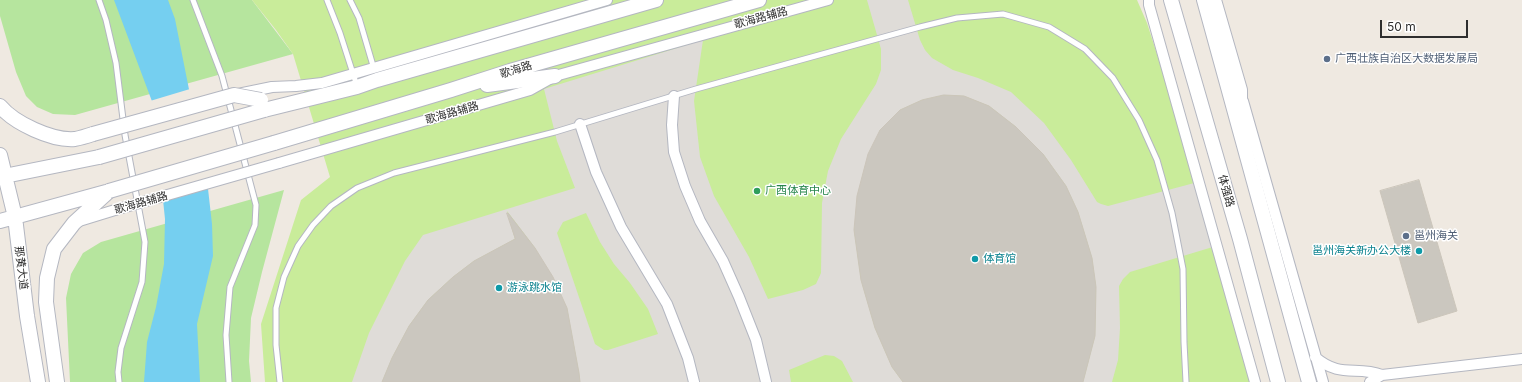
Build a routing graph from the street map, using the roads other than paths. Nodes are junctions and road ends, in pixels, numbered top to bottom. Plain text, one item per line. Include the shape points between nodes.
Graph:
1 (98, 0) edge
2 (193, 0) edge
3 (327, 0) edge
4 (352, 0) edge
5 (607, 0) edge
6 (656, 0) edge
7 (759, 0) edge
8 (828, 0) edge
9 (1149, 0) edge
10 (1171, 0) edge
11 (1204, 0) edge
12 (1214, 0) edge
13 (375, 74) junction
14 (554, 76) junction
15 (355, 80) junction
16 (451, 90) junction
17 (1240, 90) junction
18 (674, 96) junction
19 (261, 100) junction
20 (0, 106) edge
21 (580, 124) junction
22 (1240, 130) junction
23 (0, 155) edge
24 (3, 176) edge
25 (109, 191) junction
26 (14, 217) junction
27 (0, 221) edge
28 (74, 223) junction
29 (1298, 341) junction
30 (1316, 358) junction
31 (1522, 359) edge
32 (1382, 375) junction
33 (38, 382) edge
34 (57, 382) edge
35 (119, 382) edge
36 (229, 382) edge
37 (280, 382) edge
38 (694, 382) edge
39 (766, 382) edge
40 (1186, 382) edge
41 (1255, 382) edge
42 (1278, 382) edge
43 (1310, 382) edge
44 (1323, 382) edge
45 (1370, 382) edge

1 - 35 lane via 106,20 116,63 125,135 145,242 142,282 121,348
2 - 36 lane via 222,76 256,205 255,225 230,287 226,335
3 - 15 lane
4 - 13 lane
5 - 13 street
6 - 13 main road
7 - 16 main road, 歌海路
8 - 14 street, 歌海路辅路
9 - 41 street
10 - 42 main road, 体强路
11 - 22 main road
12 - 17 main road
13 - 15 main road
14 - 16 main road
14 - 28 street, 歌海路辅路, bridge via 530,90
15 - 19 main road via 286,105
15 - 19 street via 272,87
16 - 25 main road, 歌海路, bridge
17 - 22 main road
17 - 30 street
18 - 21 lane
18 - 39 street via 674,152 700,221 739,296 756,340
18 - 40 lane via 946,20 1003,14 1048,27 1085,49 1113,78 1139,120 1157,160 1172,213 1183,269
19 - 20 main road, bridge via 234,95 75,139 53,138 28,127
19 - 24 main road, bridge via 99,158
21 - 37 lane via 394,173 357,188 331,206 298,246 284,277 276,308
21 - 38 street via 596,172 621,227 667,304 688,358
22 - 29 main road
23 - 24 main road, 那黄大道
24 - 26 main road, 那黄大道
25 - 26 main road, 歌海路
25 - 28 main road
26 - 27 main road, 歌海路
26 - 33 main road, 那黄大道
28 - 34 main road via 54,249 47,278 46,302
29 - 30 street
29 - 43 main road
30 - 32 street via 1340,370 1372,371
30 - 44 street
31 - 32 street
32 - 45 street

